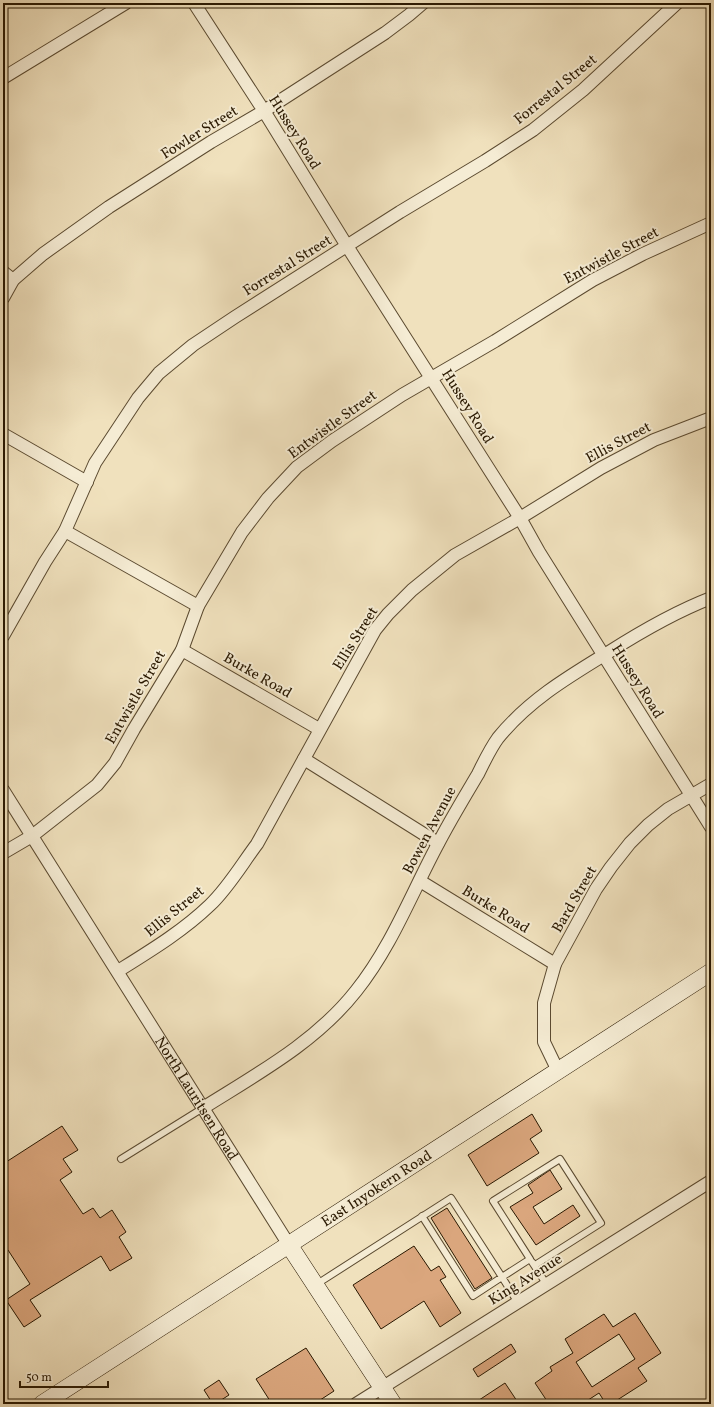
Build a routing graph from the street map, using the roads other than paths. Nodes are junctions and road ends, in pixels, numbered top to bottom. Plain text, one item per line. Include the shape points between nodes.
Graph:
1 (126, 3) edge
2 (194, 3) edge
3 (422, 3) edge
4 (677, 3) edge
5 (3, 78) edge
6 (264, 111) junction
7 (711, 223) edge
8 (347, 246) junction
9 (3, 272) edge
10 (13, 280) junction
11 (3, 298) edge
12 (431, 377) junction
13 (711, 418) edge
14 (3, 434) edge
15 (86, 482) junction
16 (520, 518) junction
17 (65, 531) junction
18 (711, 598) edge
19 (198, 606) junction
20 (3, 636) edge
21 (182, 650) junction
22 (604, 655) junction
23 (320, 729) junction
24 (304, 759) junction
25 (711, 784) edge
26 (3, 790) edge
27 (690, 796) junction
28 (711, 828) edge
29 (32, 836) junction
30 (438, 843) junction
31 (3, 853) edge
32 (420, 881) junction
33 (555, 964) junction
34 (118, 971) junction
35 (711, 972) edge
36 (558, 1071) junction
37 (203, 1108) junction
38 (121, 1159) dead end
39 (711, 1181) edge
40 (422, 1216) junction
41 (289, 1244) junction
42 (530, 1259) junction
43 (534, 1265) junction
44 (502, 1277) junction
45 (315, 1284) junction
46 (547, 1285) junction
47 (518, 1302) junction
48 (383, 1387) junction
49 (42, 1404) edge
50 (356, 1404) edge
51 (393, 1404) edge

1 - 5 street
2 - 6 street, Hussey Road
3 - 6 street, Fowler Street via 385,33
4 - 8 street, Forrestal Street via 583,90 533,130
6 - 8 street, Hussey Road
6 - 10 street, Fowler Street via 109,207 43,254
7 - 12 street, Entwistle Street via 593,280
8 - 12 street, Hussey Road
8 - 15 street, Forrestal Street via 193,345 159,373 138,398 95,463
9 - 10 street
10 - 11 street, Fowler Street
12 - 16 street, Hussey Road
12 - 19 street, Entwistle Street via 332,441 297,467 268,498 242,532
13 - 16 street, Ellis Street via 647,443
14 - 15 street
15 - 17 street, Forrestal Street
16 - 22 street, Hussey Road
16 - 23 street, Ellis Street via 455,555 412,590 388,614 375,630
17 - 19 street
17 - 20 street, Forrestal Street via 44,562
18 - 22 street, Bowen Avenue via 658,622
19 - 21 street, Entwistle Street
21 - 23 street, Burke Road
21 - 29 street, Entwistle Street via 115,763 97,785
22 - 27 street, Hussey Road
22 - 30 street, Bowen Avenue via 561,681 539,698 498,739
23 - 24 street, Ellis Street
24 - 30 street
24 - 34 street, Ellis Street via 257,844 211,904 153,949
25 - 27 street, Bard Street
26 - 29 street, North Lauritsen Road
27 - 28 street, Hussey Road
27 - 33 street, Bard Street via 668,809 630,843 596,889
29 - 31 street, Entwistle Street
29 - 34 street, North Lauritsen Road
30 - 32 street, Bowen Avenue
32 - 33 street, Burke Road
32 - 37 street, Bowen Avenue via 381,955 356,991 332,1019 302,1044
33 - 36 street, Bard Street via 544,1003 544,1042
34 - 37 street, North Lauritsen Road
35 - 36 street, East Inyokern Road
36 - 41 street, East Inyokern Road
37 - 38 lane
37 - 41 street, North Lauritsen Road
39 - 46 street, King Avenue
40 - 44 lane via 451,1198
40 - 44 lane via 473,1296
40 - 45 lane
41 - 45 street, North Lauritsen Road
41 - 49 street, East Inyokern Road
42 - 43 lane
42 - 43 lane via 493,1201 560,1159 601,1222
42 - 44 lane
43 - 46 lane
44 - 47 lane
45 - 48 street, North Lauritsen Road
46 - 47 street, King Avenue
47 - 48 street, King Avenue
48 - 50 street, King Avenue
48 - 51 street, North Lauritsen Road

